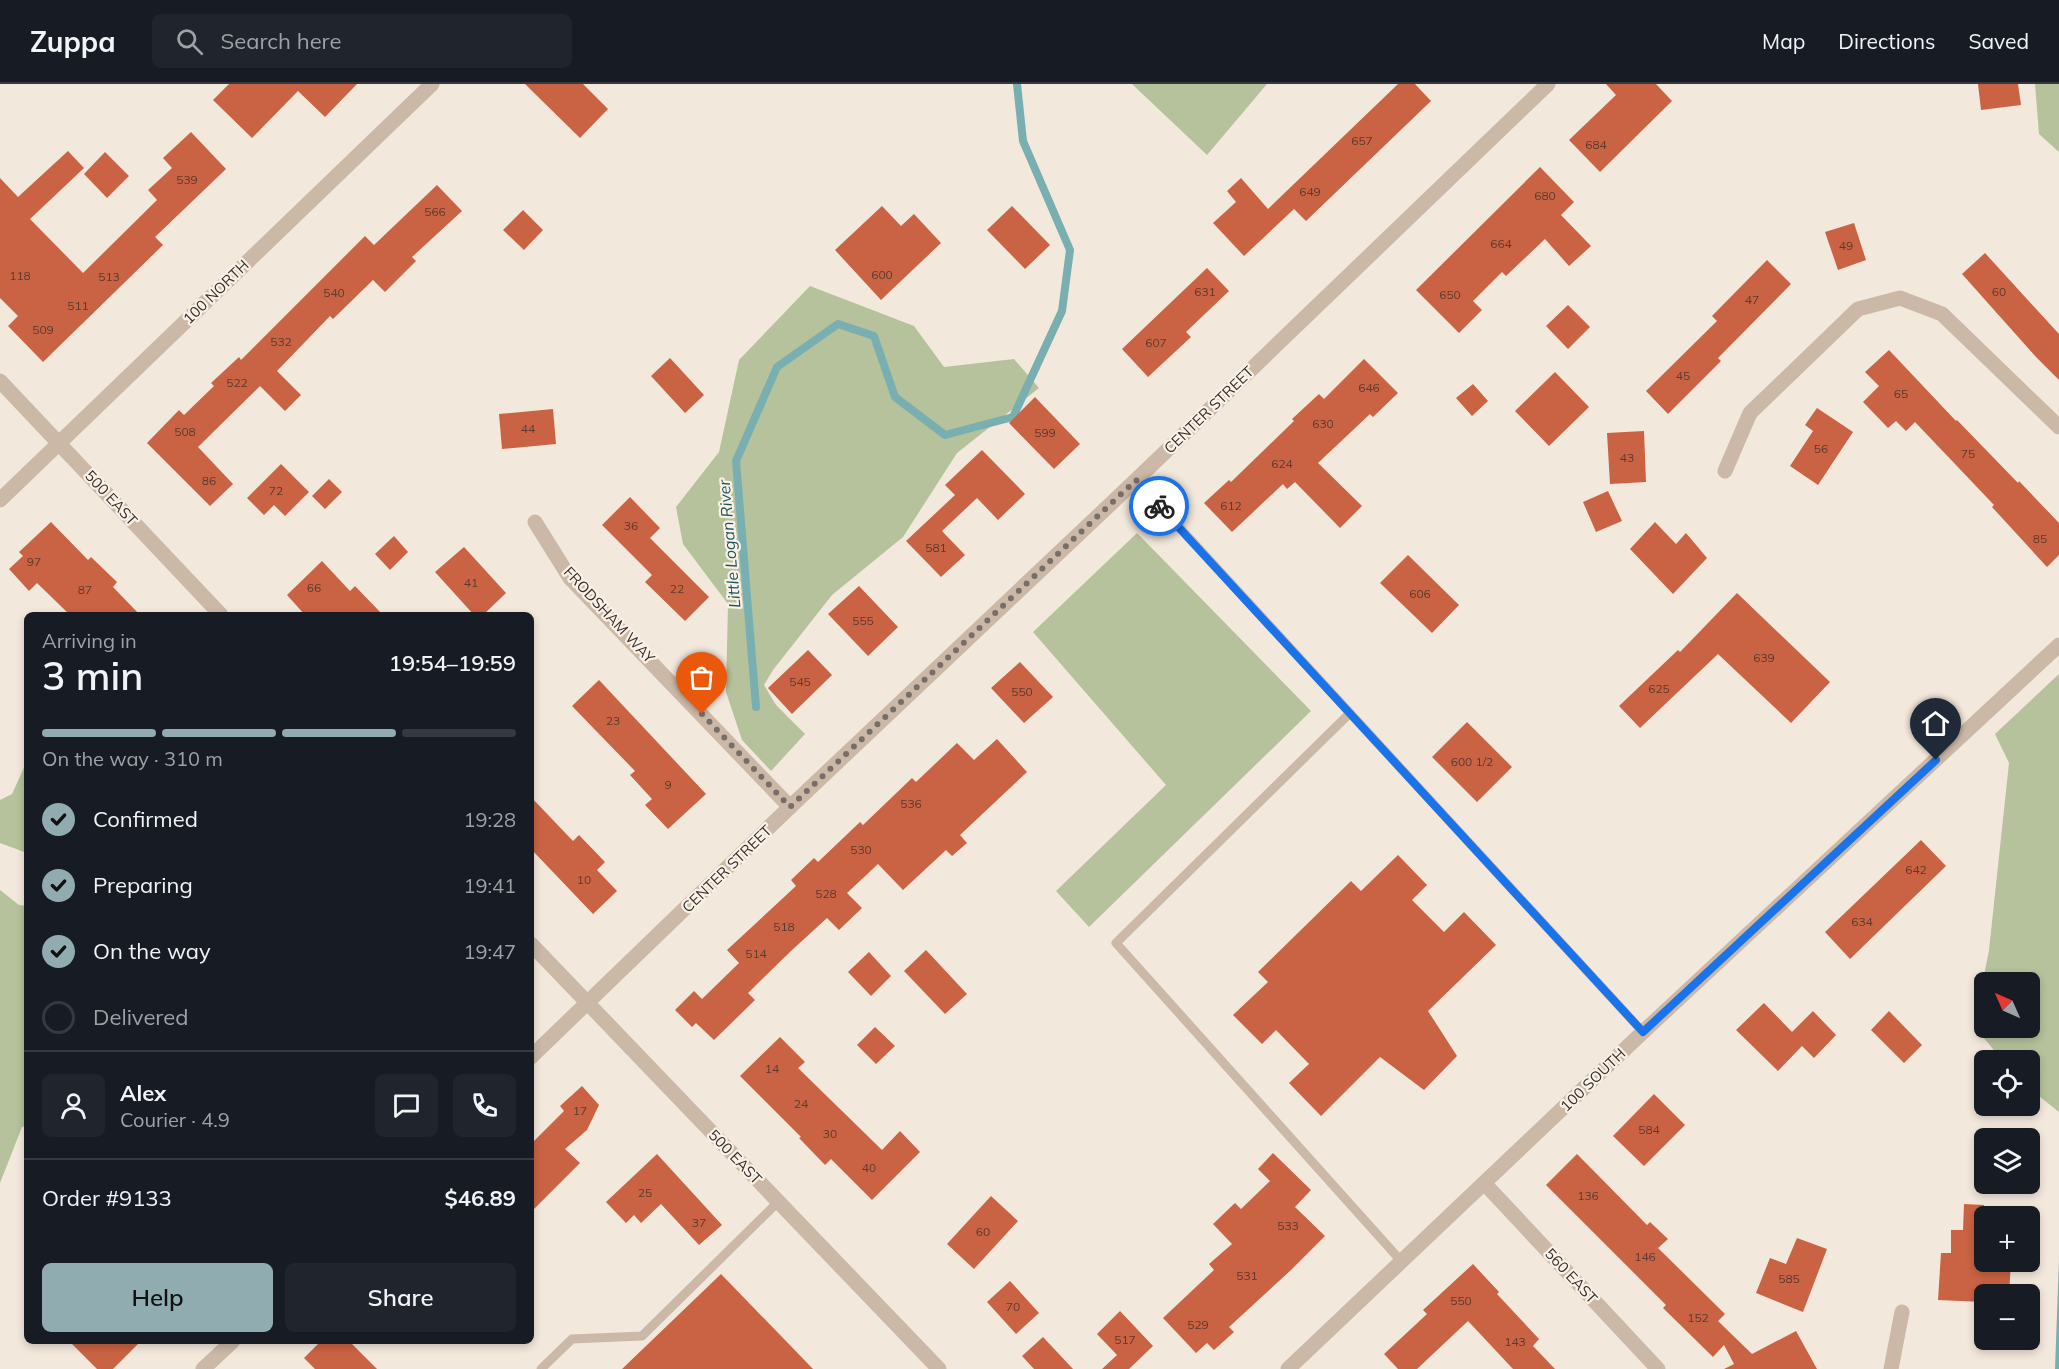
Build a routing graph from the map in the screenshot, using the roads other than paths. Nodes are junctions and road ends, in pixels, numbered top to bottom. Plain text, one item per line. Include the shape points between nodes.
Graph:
1 (432, 84) edge
2 (1548, 84) edge
3 (0, 381) edge
4 (2059, 427) edge
5 (59, 443) junction
6 (1725, 471) dead end
7 (1136, 480) junction
8 (0, 500) edge
9 (535, 522) dead end
10 (218, 612) edge
11 (2059, 645) edge
12 (1350, 713) junction
13 (790, 807) junction
14 (534, 947) edge
15 (587, 1004) junction
16 (1643, 1032) junction
17 (534, 1054) edge
18 (1485, 1184) junction
19 (778, 1202) junction
20 (1402, 1262) junction
21 (1902, 1312) dead end
22 (230, 1344) edge
23 (203, 1369) edge
24 (541, 1369) edge
25 (939, 1369) edge
26 (1288, 1369) edge
27 (1658, 1369) edge
28 (1891, 1369) edge

1 - 5 street, 100 NORTH
2 - 7 street, CENTER STREET
3 - 5 street, 500 EAST
4 - 6 street via 1942,314 1900,298 1858,309 1750,413
5 - 8 street, 100 NORTH
5 - 10 street, 500 EAST
7 - 12 lane
7 - 13 street, CENTER STREET
9 - 13 street, FRODSHAM WAY via 570,578
11 - 16 street, 100 SOUTH
12 - 16 lane
12 - 20 lane via 1116,943
13 - 15 street, CENTER STREET
14 - 15 street, 500 EAST
15 - 17 street, CENTER STREET
15 - 19 street, 500 EAST
16 - 18 street, 100 SOUTH
18 - 20 street, 100 SOUTH
18 - 27 street, 560 EAST
19 - 24 lane via 642,1336 572,1339
19 - 25 street, 500 EAST
20 - 26 street, 100 SOUTH
21 - 28 street
22 - 23 street

